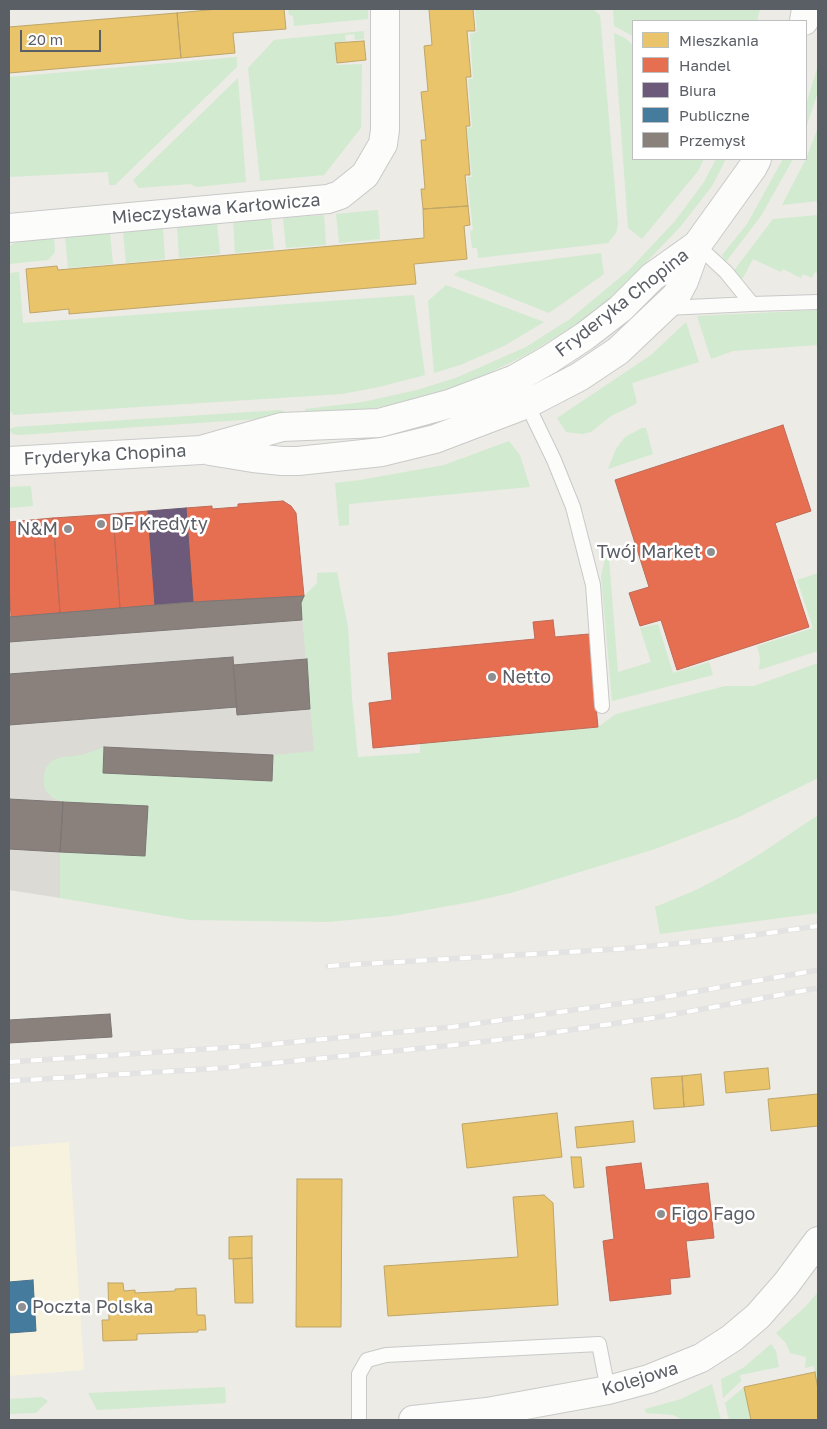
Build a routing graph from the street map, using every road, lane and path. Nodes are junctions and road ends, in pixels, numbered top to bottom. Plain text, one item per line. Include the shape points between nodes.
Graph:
1 (385, 9) edge
2 (756, 160) edge
3 (9, 228) edge
4 (697, 245) junction
5 (818, 302) edge
6 (752, 304) junction
7 (665, 308) junction
8 (515, 379) junction
9 (527, 404) junction
10 (201, 450) junction
11 (9, 461) edge
12 (602, 706) dead end
13 (818, 1241) edge
14 (608, 1390) junction
15 (359, 1420) edge
16 (413, 1420) edge
17 (417, 1420) edge

1 - 3 street, Mieczysława Karłowicza via 383,144 365,175 340,195 328,199
2 - 4 street, Fryderyka Chopina
4 - 6 lane via 726,272
4 - 7 street, Fryderyka Chopina via 684,281
4 - 8 street, Fryderyka Chopina via 652,277 620,309 585,336
5 - 6 lane
6 - 7 lane
7 - 9 street, Fryderyka Chopina via 618,351 579,377
8 - 9 lane
8 - 10 street, Fryderyka Chopina via 449,404 379,423 282,427
9 - 10 street, Fryderyka Chopina via 435,438 382,452 282,461
9 - 12 lane via 574,507 593,585
10 - 11 street, Fryderyka Chopina
13 - 14 street, Kolejowa via 758,1316 732,1338 700,1358 649,1379
14 - 15 lane via 599,1344 386,1354 367,1360 359,1374
14 - 17 street, Kolejowa via 487,1412
16 - 17 street, Kolejowa

